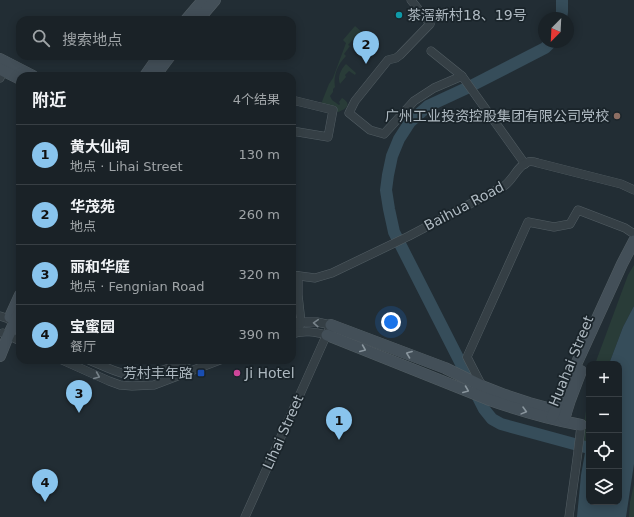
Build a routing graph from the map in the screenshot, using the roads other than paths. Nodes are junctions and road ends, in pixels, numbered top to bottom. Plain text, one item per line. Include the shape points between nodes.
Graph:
1 (203, 0) edge
2 (215, 0) edge
3 (411, 0) edge
4 (189, 16) edge
5 (201, 16) edge
6 (431, 51) dead end
7 (0, 59) edge
8 (156, 60) edge
9 (167, 60) edge
10 (25, 72) edge
11 (148, 72) edge
12 (159, 72) edge
13 (1, 73) edge
14 (16, 78) edge
15 (463, 78) junction
16 (296, 101) edge
17 (296, 132) edge
18 (525, 164) junction
19 (634, 190) edge
20 (634, 234) edge
21 (634, 241) edge
22 (634, 255) edge
23 (296, 276) edge
24 (296, 282) edge
25 (16, 308) edge
26 (11, 322) edge
27 (296, 322) edge
28 (301, 322) junction
29 (296, 328) edge
30 (329, 330) junction
31 (296, 331) edge
32 (4, 336) edge
33 (16, 340) edge
34 (0, 356) edge
35 (71, 364) edge
36 (99, 364) edge
37 (179, 364) edge
38 (209, 364) edge
39 (482, 386) junction
40 (559, 416) junction
41 (581, 425) joint
42 (245, 517) edge
43 (569, 517) edge

1 - 4 street
2 - 5 street
3 - 15 street via 430,24 400,55 388,60 354,101 349,113 370,130 384,134 414,101 434,88
6 - 15 street
7 - 10 street
8 - 11 street
9 - 12 street
13 - 14 street
15 - 18 street
16 - 17 street via 333,110 328,137
18 - 19 street via 538,163 621,184
18 - 23 street, Baihua Road via 504,186 402,239 324,276
20 - 39 street via 578,210 570,224 554,227 528,222 467,357
21 - 40 street, Huahai Street
22 - 40 street, Huahai Street via 570,400
24 - 28 street
25 - 26 street
26 - 32 street
27 - 28 street
28 - 29 street
30 -> 28 street via 317,322
30 - 31 street
39 -> 30 street via 445,368
30 -> 40 street via 487,399 512,408
30 - 42 street, Lihai Street
32 - 33 street
32 - 34 street
35 -> 38 street via 120,385 132,386 154,384
36 - 37 street via 125,374 140,375
39 - 40 street
40 - 41 street, Huahai Street
41 - 43 street, Huahai Street

